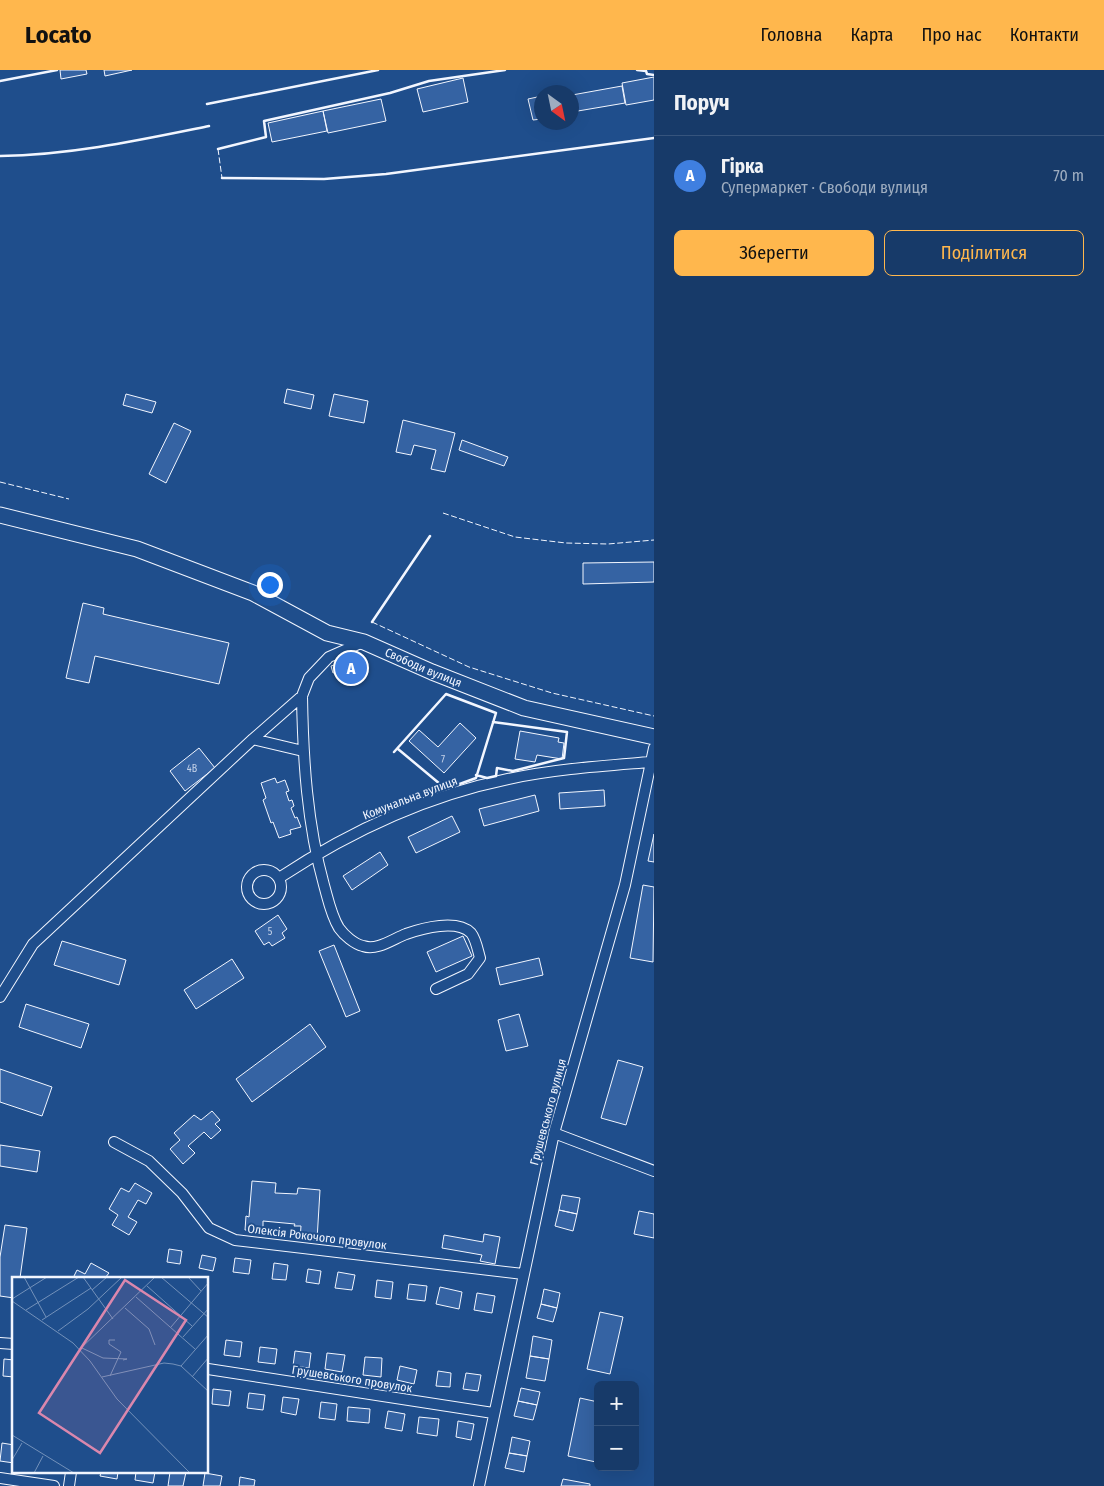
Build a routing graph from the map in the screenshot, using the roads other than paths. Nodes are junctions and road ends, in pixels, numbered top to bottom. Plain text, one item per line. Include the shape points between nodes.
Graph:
1 (0, 515) edge
2 (364, 642) junction
3 (302, 696) junction
4 (654, 737) edge
5 (253, 739) junction
6 (654, 748) edge
7 (303, 751) junction
8 (650, 762) junction
9 (316, 854) junction
10 (280, 878) dead end
11 (436, 989) dead end
12 (0, 997) edge
13 (554, 1133) junction
14 (114, 1142) dead end
15 (654, 1171) edge
16 (524, 1274) junction
17 (209, 1369) edge
18 (493, 1413) junction
19 (0, 1478) edge
20 (54, 1486) edge
21 (479, 1486) edge

1 - 2 main road, Свободи вулиця via 136,549 253,593 327,633
2 - 3 street via 329,657 309,678
2 - 4 main road, Свободи вулиця via 524,708
3 - 5 street
3 - 7 street
5 - 7 street
5 - 12 street via 33,944
6 - 8 street, Грушевського вулиця
7 - 9 street
8 - 9 street, Комунальна вулиця via 571,768 507,779 448,795 366,827
8 - 13 street, Грушевського вулиця via 625,885
9 - 10 street, Комунальна вулиця
9 - 11 street via 340,928 363,947 375,947 408,933 446,924 462,927 472,934 480,958 468,974
13 - 15 street
13 - 16 street, Грушевського вулиця
14 - 16 street, Олексія Рокочого провулок via 149,1161 182,1193 209,1228 235,1240
16 - 18 street, Грушевського вулиця
17 - 18 street, Грушевського провулок
18 - 21 street, Грушевського вулиця
19 - 20 street

